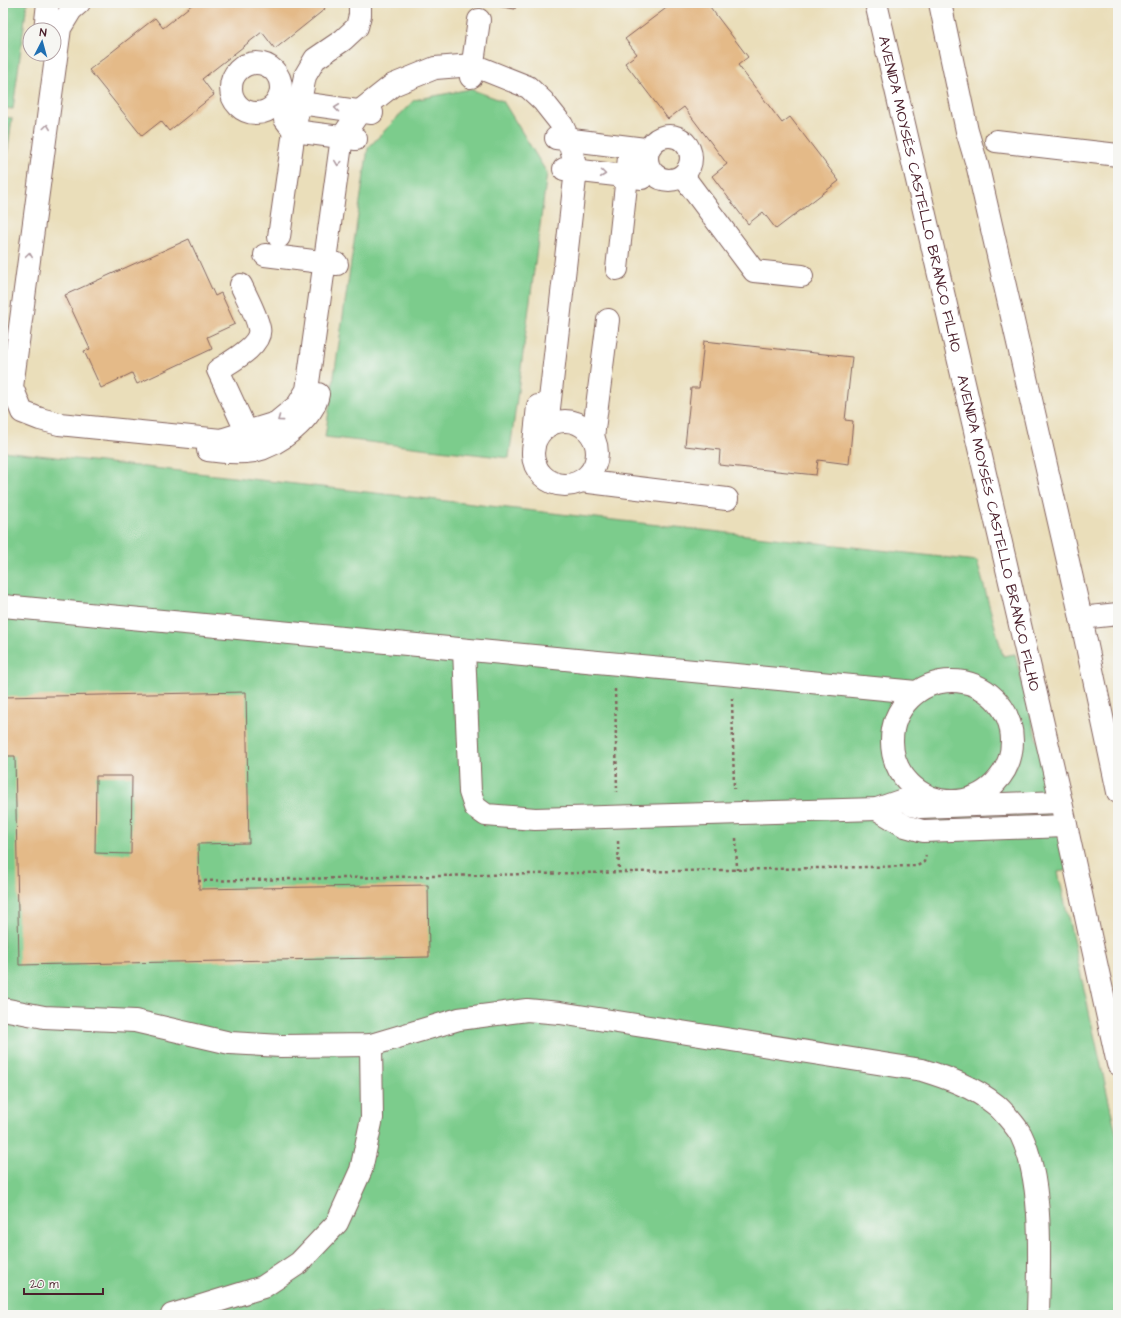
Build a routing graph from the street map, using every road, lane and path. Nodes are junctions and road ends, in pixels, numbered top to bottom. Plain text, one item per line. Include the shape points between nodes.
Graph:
1 (63, 3) edge
2 (79, 3) edge
3 (360, 3) edge
4 (876, 3) edge
5 (940, 3) edge
6 (46, 19) edge
7 (479, 20) dead end
8 (41, 62) edge
9 (472, 71) junction
10 (285, 102) junction
11 (367, 112) junction
12 (294, 131) junction
13 (967, 131) junction
14 (350, 138) junction
15 (562, 139) junction
16 (996, 141) junction
17 (639, 149) junction
18 (1118, 155) edge
19 (978, 168) junction
20 (570, 170) junction
21 (627, 177) junction
22 (672, 178) junction
23 (280, 237) dead end
24 (265, 255) dead end
25 (331, 264) junction
26 (618, 269) dead end
27 (802, 276) dead end
28 (241, 285) dead end
29 (608, 320) dead end
30 (3, 347) edge
31 (3, 399) edge
32 (548, 426) junction
33 (593, 437) junction
34 (251, 441) junction
35 (533, 453) junction
36 (581, 481) junction
37 (727, 499) dead end
38 (3, 606) edge
39 (1118, 614) edge
40 (1081, 618) junction
41 (464, 650) junction
42 (614, 664) junction
43 (732, 675) junction
44 (916, 692) junction
45 (1118, 792) edge
46 (1061, 802) junction
47 (877, 809) junction
48 (735, 814) junction
49 (618, 817) junction
50 (1066, 826) junction
51 (923, 831) junction
52 (737, 870) junction
53 (619, 872) junction
54 (198, 881) dead end
55 (3, 1009) edge
56 (371, 1045) junction
57 (1118, 1064) edge
58 (172, 1315) edge
59 (1038, 1315) edge

1 - 6 street
34 -> 2 street via 59,424 22,412 12,387 60,28 71,10
3 - 10 street via 357,26 343,40 315,59
4 - 46 street, AVENIDA MOYSÉS CASTELLO BRANCO FILHO
5 - 13 street
7 - 9 street
8 - 30 street
9 - 11 street via 406,90
9 - 15 street via 531,106
11 -> 10 street
10 - 12 street
11 - 14 street
12 - 14 street
12 - 23 street
13 - 16 street
13 - 19 street
14 - 25 street
15 - 17 street
15 - 20 street
16 - 18 street
16 - 19 street
17 - 21 street
17 - 22 street via 650,171
17 - 22 street via 665,136 680,138 690,149 691,164
19 - 40 street
20 -> 21 street
20 - 32 street
20 - 35 street
21 - 22 street
21 - 26 street
22 - 27 street via 754,271
24 - 25 street
25 - 34 street via 317,399 303,422 285,437
28 - 34 street via 260,329 257,340 236,359 218,370
29 - 33 street
31 - 34 street via 15,419 37,432 216,451
32 - 33 street via 557,422 578,423
32 - 35 street via 540,433
33 - 36 street via 597,446 597,456 589,475
35 - 36 street via 535,464 549,480 559,484
36 - 37 street
38 - 41 street
39 - 40 street
40 - 45 street
41 - 42 street
41 - 49 street via 470,792 475,807 486,815 535,819
42 - 43 street
42 - 49 path
43 - 44 street
43 - 48 path
44 - 44 street via 902,705 894,722 891,741 894,760 903,777 916,790 934,799 954,802 974,797 992,787 1006,770 1012,751 1012,730 1005,711 992,695 974,684 960,681 933,683
46 - 47 street via 920,807 912,805 906,799
46 - 50 street, AVENIDA MOYSÉS CASTELLO BRANCO FILHO
47 - 48 street
47 - 51 street via 905,826
48 - 49 street
48 - 52 path
49 - 53 path
50 - 51 street
50 - 57 street, AVENIDA MOYSÉS CASTELLO BRANCO FILHO
51 - 52 path via 926,856 924,862 917,866
52 - 53 path
53 - 54 path
55 - 56 street via 44,1017 135,1020 230,1043 281,1046
56 - 58 street via 372,1118 362,1170 337,1223 299,1263 263,1287
56 - 59 street via 459,1019 527,1010 922,1070 951,1080 997,1105 1020,1134 1034,1174 1039,1247

